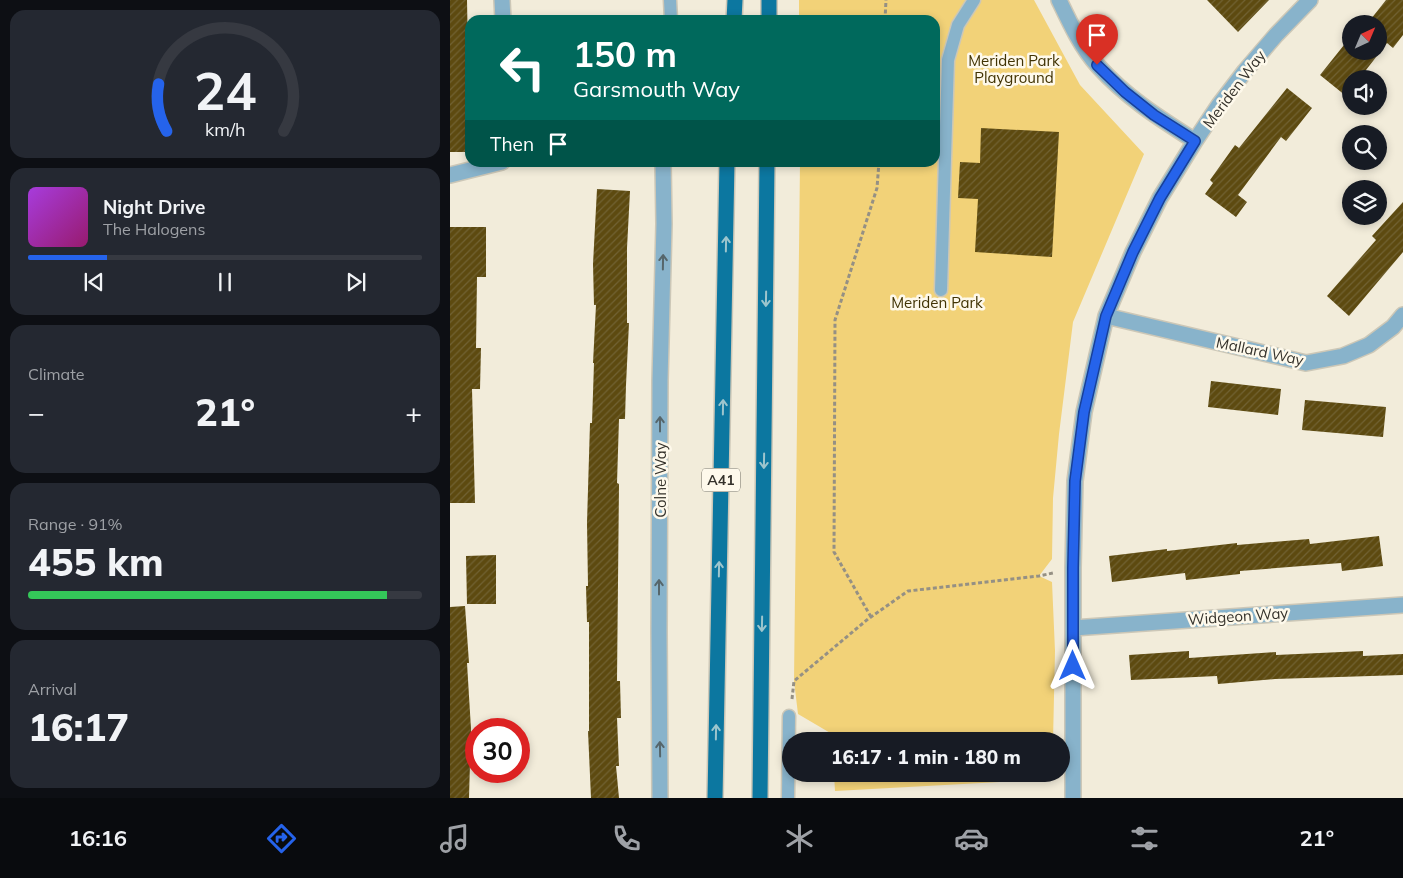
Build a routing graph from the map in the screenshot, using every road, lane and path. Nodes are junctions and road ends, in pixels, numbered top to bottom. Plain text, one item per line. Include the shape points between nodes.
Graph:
1 (502, 0) edge
2 (670, 0) edge
3 (735, 0) edge
4 (769, 0) edge
5 (886, 0) edge
6 (974, 0) edge
7 (1059, 0) edge
8 (1310, 0) edge
9 (503, 15) edge
10 (671, 15) edge
11 (734, 15) edge
12 (769, 15) edge
13 (885, 15) edge
14 (1195, 141) junction
15 (482, 167) edge
16 (663, 167) edge
17 (727, 167) edge
18 (767, 167) edge
19 (879, 167) edge
20 (450, 175) edge
21 (941, 290) dead end
22 (1403, 315) edge
23 (1106, 316) junction
24 (1073, 568) junction
25 (1403, 605) edge
26 (871, 617) junction
27 (1073, 628) junction
28 (789, 716) joint
29 (789, 732) edge
30 (789, 782) edge
31 (660, 798) edge
32 (715, 798) edge
33 (760, 798) edge
34 (788, 798) edge
35 (1072, 798) edge

1 - 9 street
2 - 10 lane
3 - 11 highway
4 - 12 highway
5 - 13 path
6 - 21 lane via 958,25 948,60
7 - 14 street via 1077,36 1097,65 1154,115
8 - 14 street, Meriden Way via 1245,71
14 - 23 street, Meriden Way via 1156,206
15 - 20 street
31 -> 16 street, Colne Way
32 -> 17 highway, A41
18 -> 33 highway
19 - 26 path via 877,188 835,320 834,552
22 - 23 street, Mallard Way via 1369,345 1343,356 1306,363
23 - 24 street, Meriden Way via 1084,412 1075,481
24 - 26 path via 1039,576 908,591
24 - 27 street, Meriden Way
25 - 27 street, Widgeon Way
26 - 28 path via 794,681
27 - 35 street, Meriden Way
28 - 29 lane
30 - 34 lane

